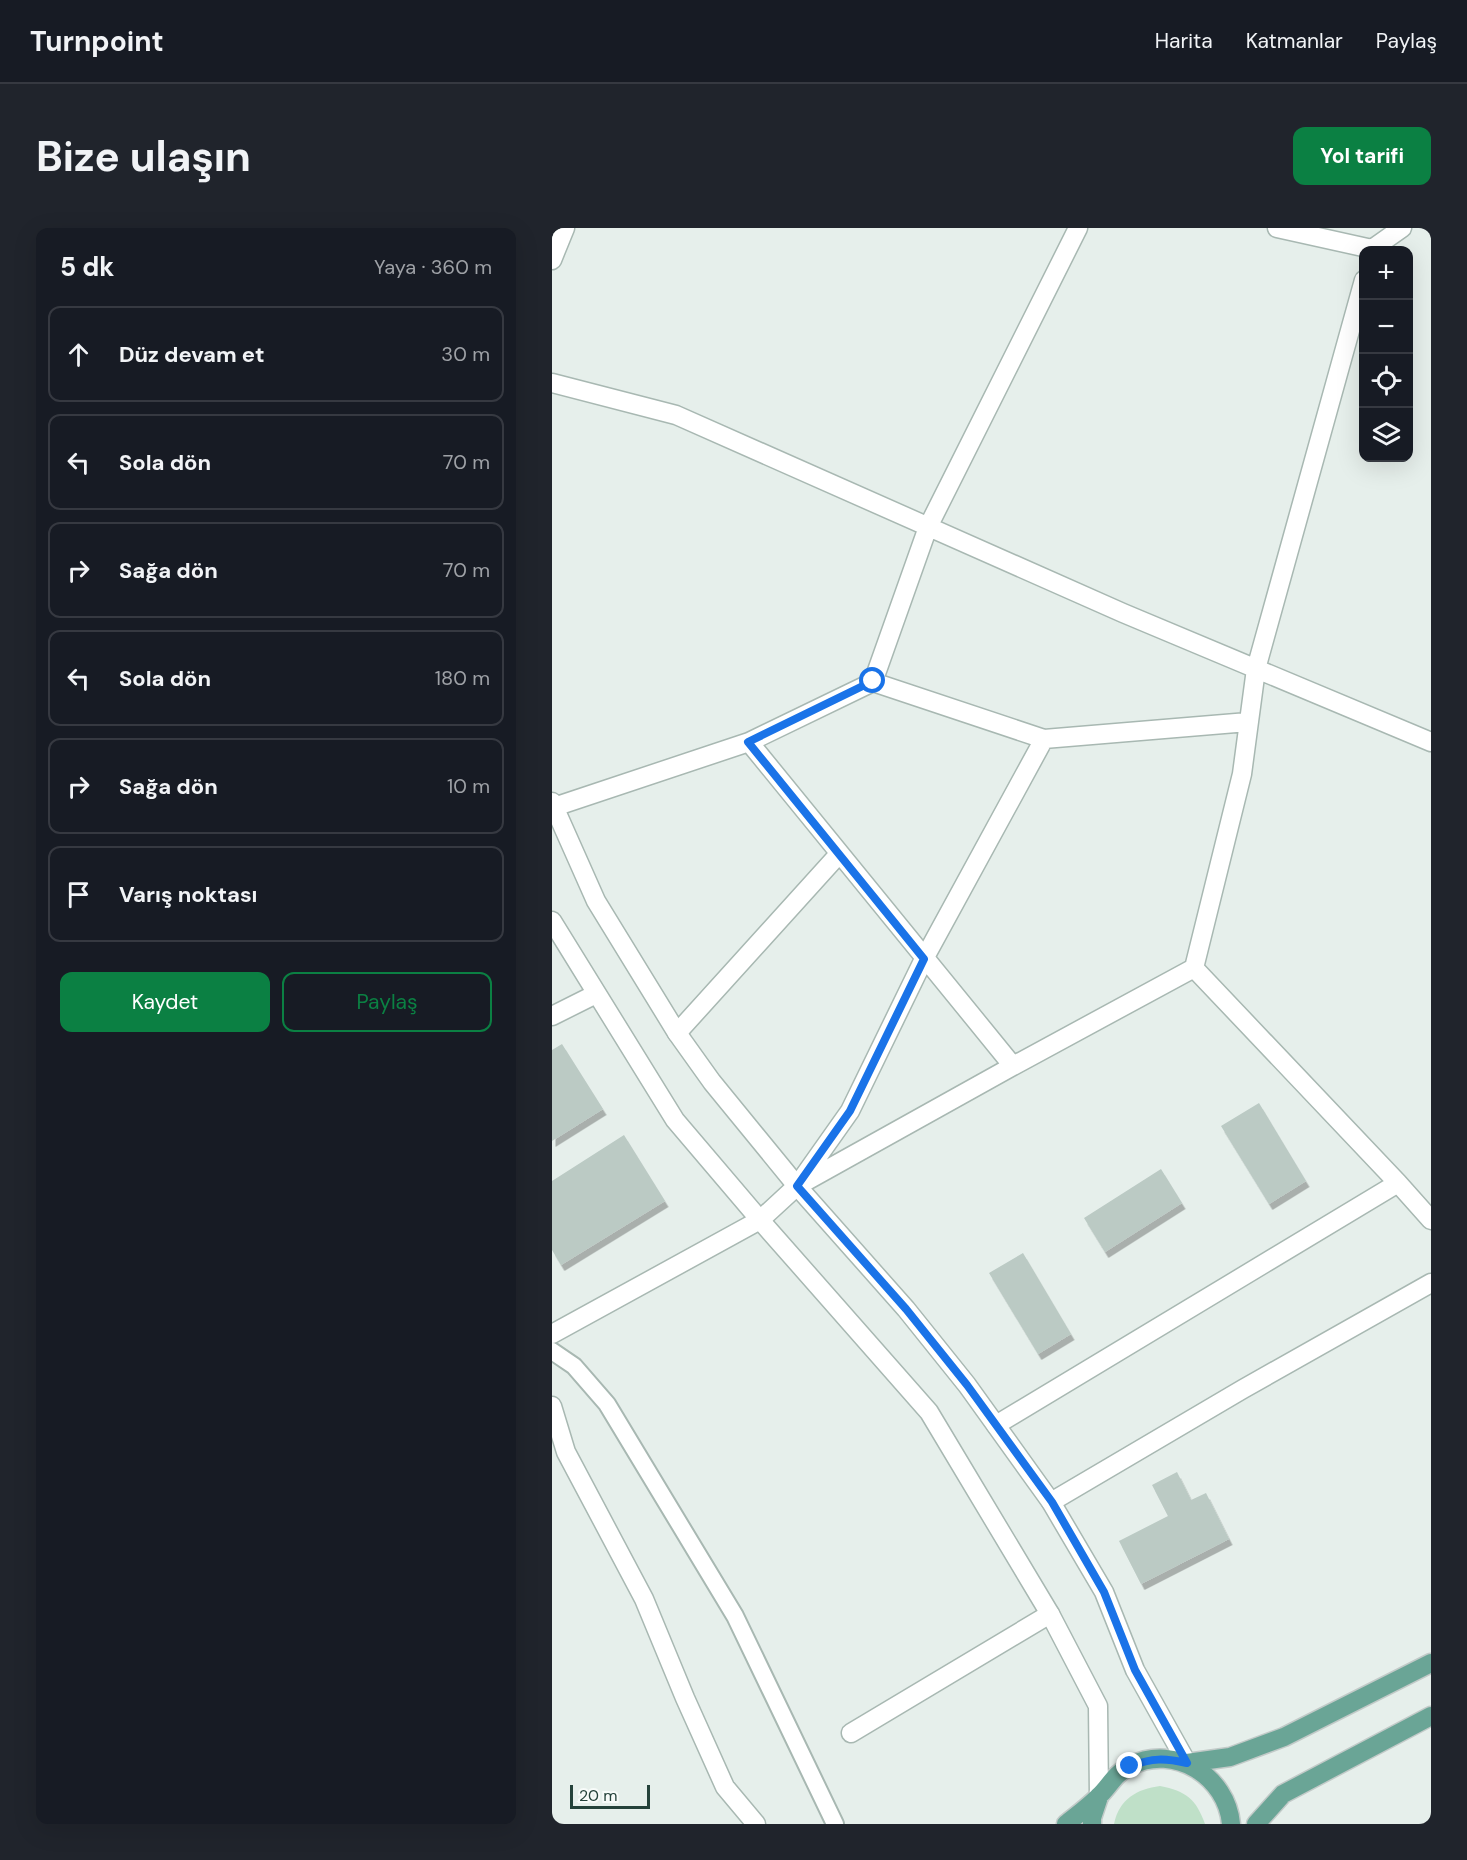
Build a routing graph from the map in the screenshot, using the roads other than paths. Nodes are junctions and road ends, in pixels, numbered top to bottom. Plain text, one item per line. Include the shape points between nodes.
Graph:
1 (565, 228) edge
2 (1078, 228) edge
3 (1277, 228) edge
4 (1402, 228) edge
5 (1377, 246) edge
6 (1359, 247) edge
7 (552, 260) edge
8 (1359, 298) edge
9 (552, 383) edge
10 (928, 526) junction
11 (1256, 669) junction
12 (873, 681) junction
13 (1248, 722) junction
14 (1044, 740) junction
15 (748, 742) junction
16 (1431, 742) edge
17 (553, 805) edge
18 (838, 854) junction
19 (552, 921) edge
20 (924, 959) junction
21 (1194, 969) junction
22 (596, 994) junction
23 (552, 1016) edge
24 (677, 1033) junction
25 (1013, 1066) junction
26 (1398, 1183) junction
27 (797, 1186) junction
28 (760, 1220) junction
29 (1431, 1220) edge
30 (1431, 1283) edge
31 (552, 1334) edge
32 (552, 1351) edge
33 (552, 1406) edge
34 (996, 1425) junction
35 (1052, 1502) junction
36 (1050, 1614) junction
37 (1431, 1663) edge
38 (1431, 1716) edge
39 (851, 1732) dead end
40 (1187, 1763) junction
41 (1099, 1797) junction
42 (756, 1824) edge
43 (835, 1824) edge
44 (1066, 1824) edge
45 (1092, 1824) edge
46 (1231, 1824) edge
47 (1256, 1824) edge

1 - 7 street
2 - 10 street
3 - 6 street
4 - 5 street
8 - 11 street
9 - 10 street via 676,415
10 - 11 street
10 - 12 street
11 - 13 street
11 - 16 street
12 - 14 street
12 - 15 street
13 - 14 street
13 - 21 street via 1242,774
14 - 20 street
15 - 17 street
15 - 18 street
17 - 24 street via 596,901
18 - 20 street
18 - 24 street
19 - 22 street
20 - 25 street
20 - 27 street via 850,1111
21 - 25 street
21 - 26 street
22 - 23 street
22 - 28 street via 675,1120
24 - 27 street
25 - 27 street
26 - 29 street
26 - 34 street
27 - 28 street
27 - 34 street via 906,1309
28 - 31 street
28 - 36 street via 928,1412
30 - 35 street
32 - 43 lane via 574,1366 607,1404 729,1606
33 - 42 street via 566,1452 644,1599 724,1787
34 - 35 street
35 - 40 street via 1104,1592 1135,1670
36 - 39 street
36 - 41 street via 1098,1706
37 - 40 main road via 1284,1737 1230,1757
38 - 47 main road via 1283,1794
40 - 41 main road via 1168,1758 1130,1766 1112,1779
40 - 46 main road via 1206,1774 1221,1791
41 - 44 main road
41 - 45 main road

